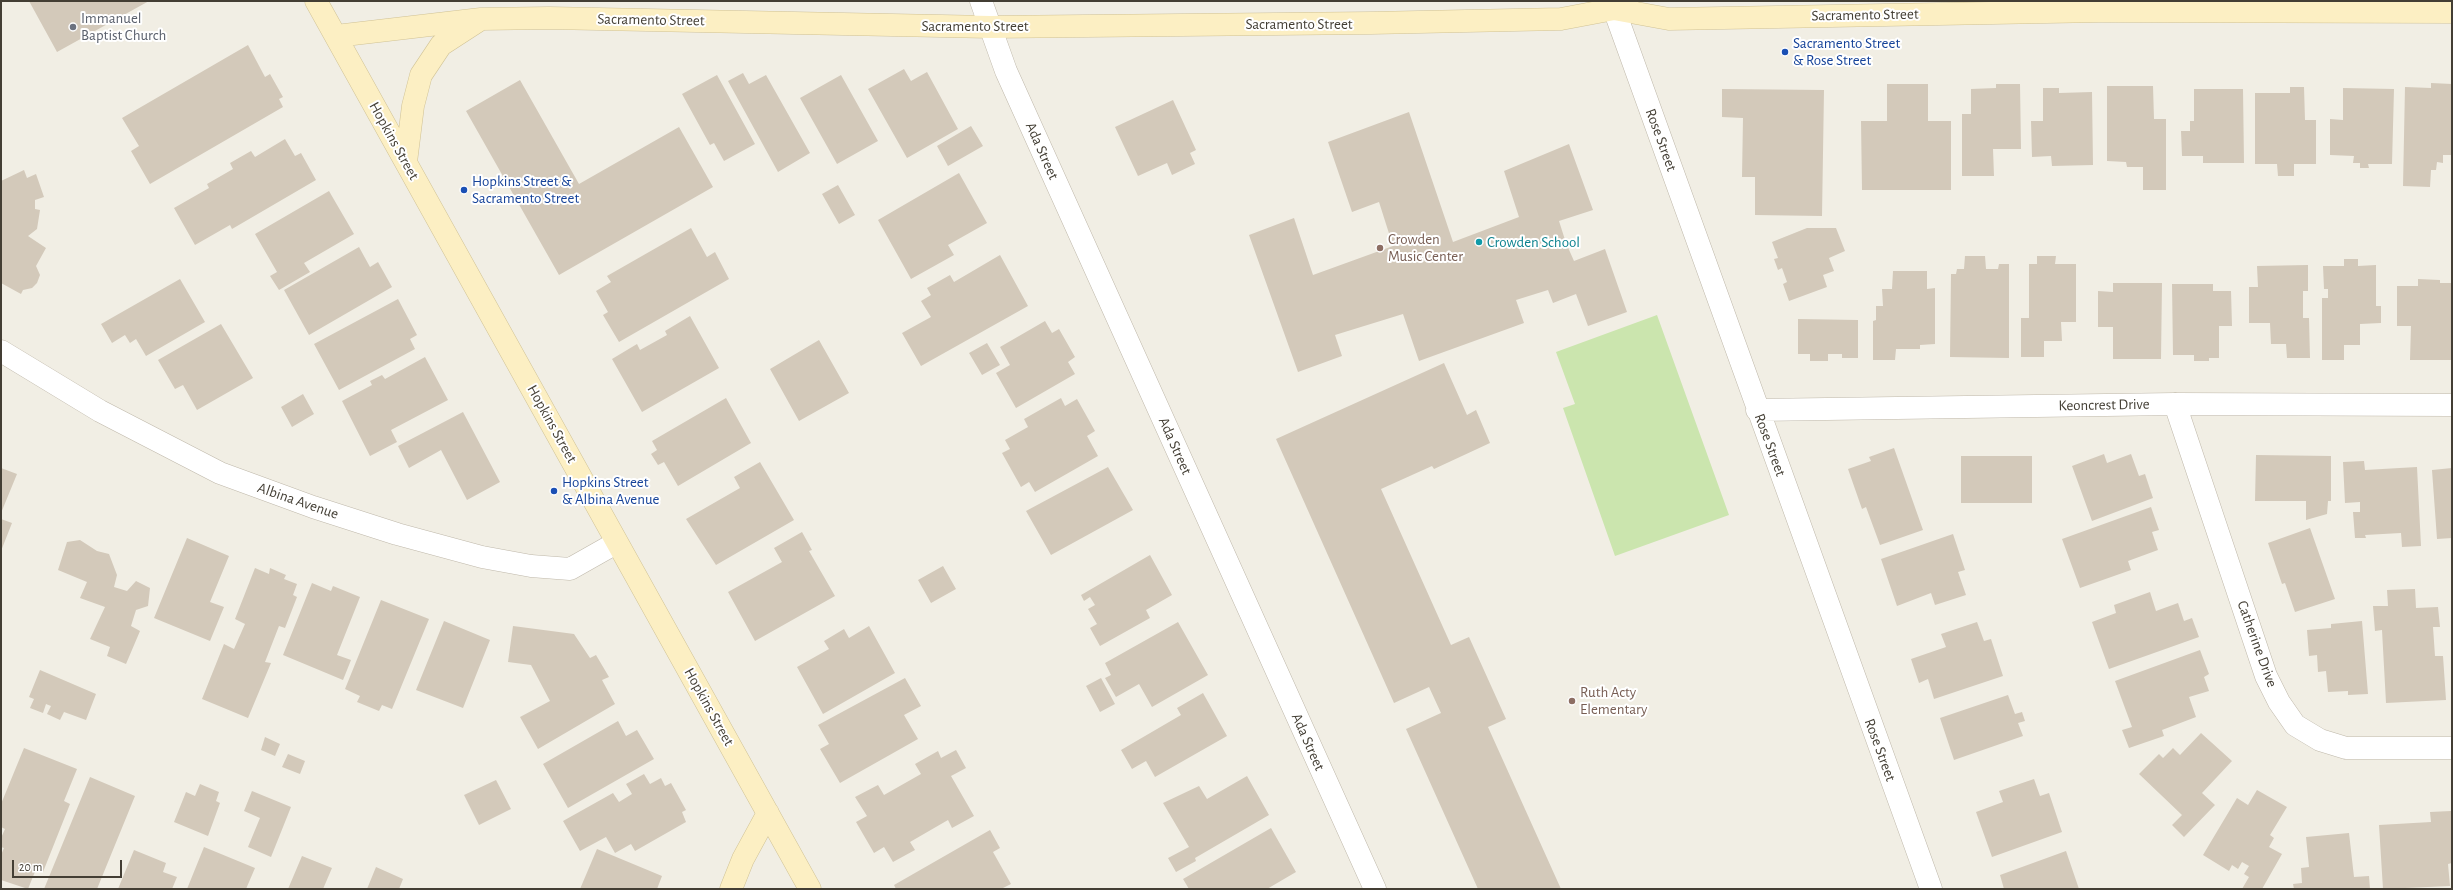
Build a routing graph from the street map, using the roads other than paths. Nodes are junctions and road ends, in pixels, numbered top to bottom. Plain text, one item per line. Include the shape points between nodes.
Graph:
1 (316, 1) edge
2 (981, 1) edge
3 (1618, 4) edge
4 (2452, 12) edge
5 (481, 19) junction
6 (990, 26) junction
7 (336, 36) junction
8 (406, 162) junction
9 (1, 351) edge
10 (2175, 404) junction
11 (2452, 405) edge
12 (1757, 410) junction
13 (616, 543) junction
14 (2452, 748) edge
15 (768, 813) junction
16 (731, 889) edge
17 (810, 889) edge
18 (1375, 889) edge
19 (1931, 889) edge

1 - 7 street, Hopkins Street
2 - 6 street, Ada Street
3 - 4 street, Sacramento Street via 1669,19 2085,11
3 - 6 street, Sacramento Street via 1561,18 1370,23
3 - 12 street, Rose Street
5 - 6 street, Sacramento Street via 557,18
5 - 7 street, Sacramento Street
5 - 8 street via 442,45 421,75 413,106
6 - 18 street, Ada Street via 1006,71
7 - 8 street, Hopkins Street
8 - 13 street, Hopkins Street
9 - 13 street, Albina Avenue via 100,411 220,473 313,507 398,534 482,557 531,566 570,569
10 - 11 street, Keoncrest Drive
10 - 12 street, Keoncrest Drive
10 - 14 street, Catherine Drive via 2266,676 2279,702 2295,725 2320,740 2346,748
12 - 19 street, Rose Street
13 - 15 street, Hopkins Street
15 - 16 street via 743,859
15 - 17 street, Hopkins Street

